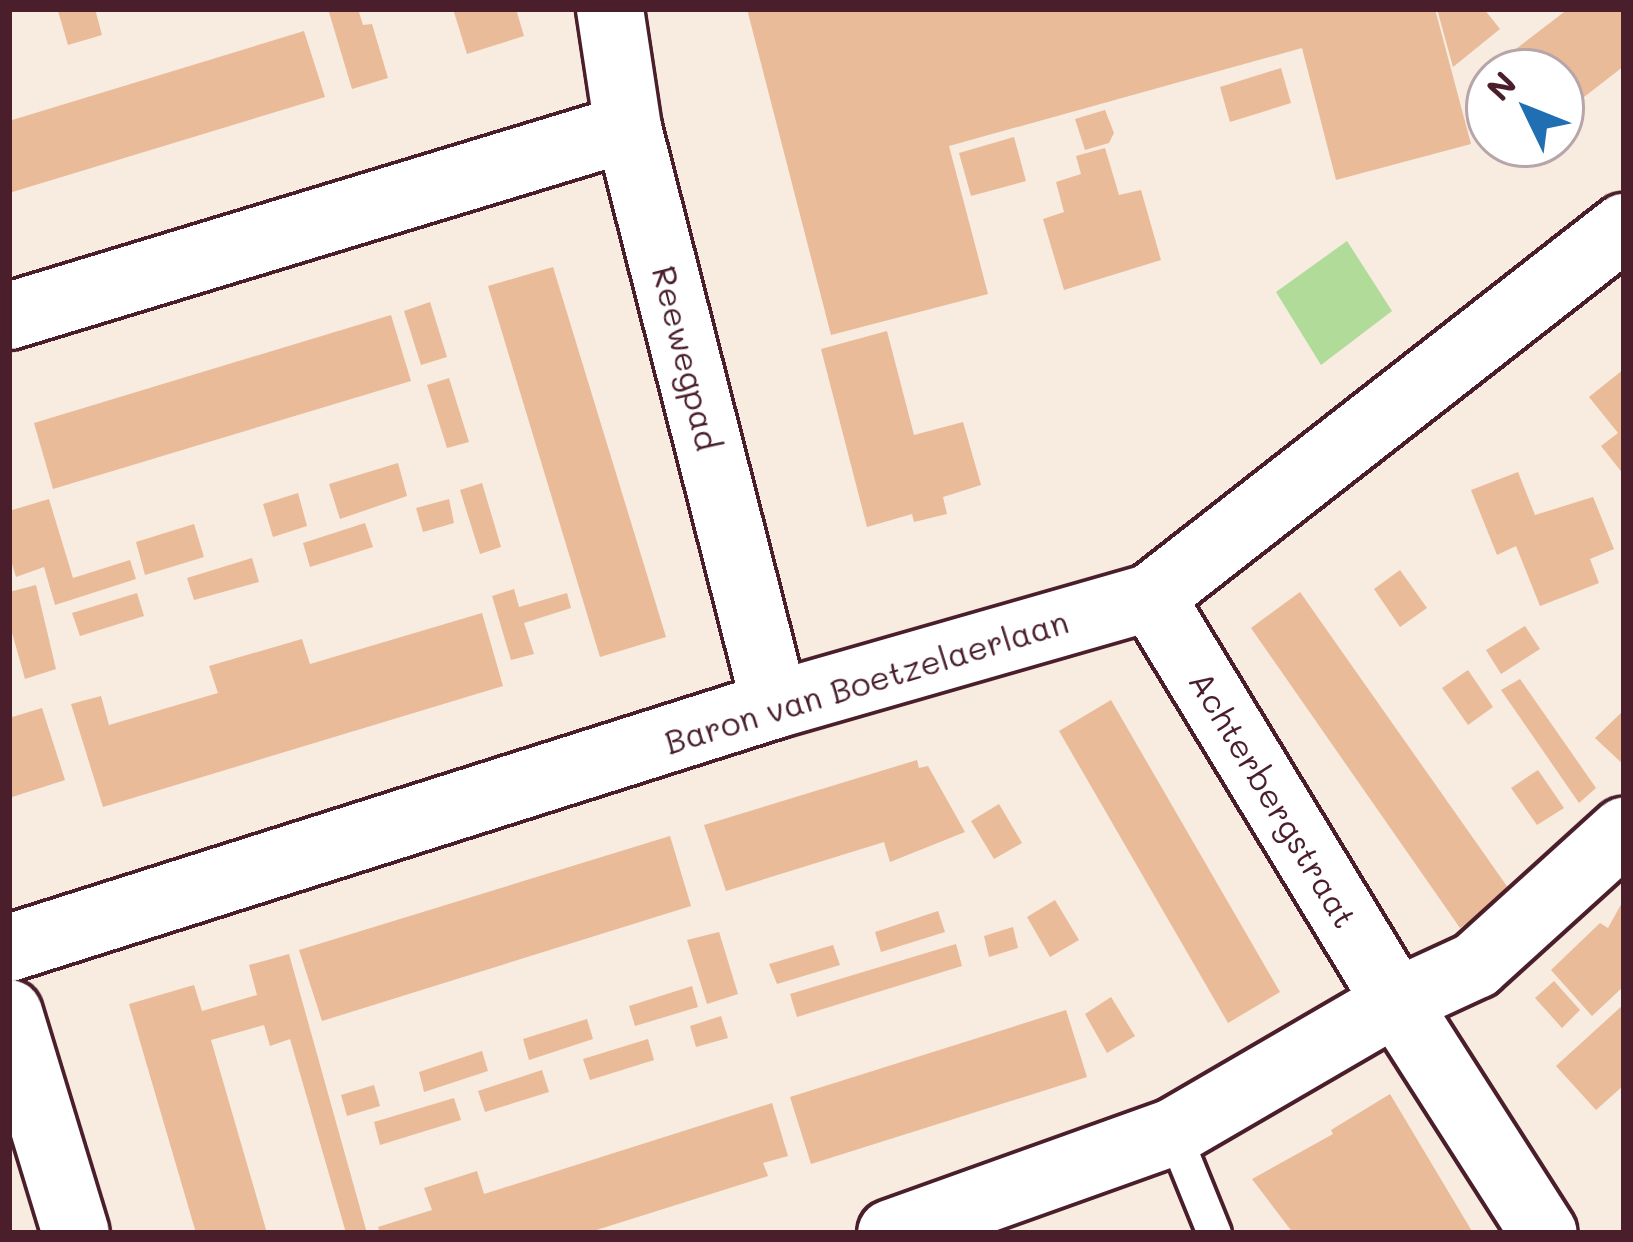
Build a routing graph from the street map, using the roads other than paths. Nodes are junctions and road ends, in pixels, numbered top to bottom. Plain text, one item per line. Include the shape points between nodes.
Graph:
1 (610, 9) edge
2 (628, 128) junction
3 (1624, 226) edge
4 (9, 316) edge
5 (1151, 596) junction
6 (776, 705) junction
7 (1624, 831) edge
8 (9, 948) edge
9 (1396, 1002) junction
10 (9, 1013) edge
11 (1173, 1132) junction
12 (76, 1233) edge
13 (891, 1233) edge
14 (1214, 1233) edge
15 (1544, 1233) edge

1 - 2 street, Reewegpad
2 - 4 street
2 - 6 street, Reewegpad
3 - 5 street, Baron van Boetzelaerlaan
5 - 6 street, Baron van Boetzelaerlaan
5 - 9 street, Achterbergstraat
6 - 8 street, Baron van Boetzelaerlaan
7 - 9 street via 1476,965
9 - 11 street
9 - 15 street, Achterbergstraat
10 - 12 street
11 - 13 street
11 - 14 lane

